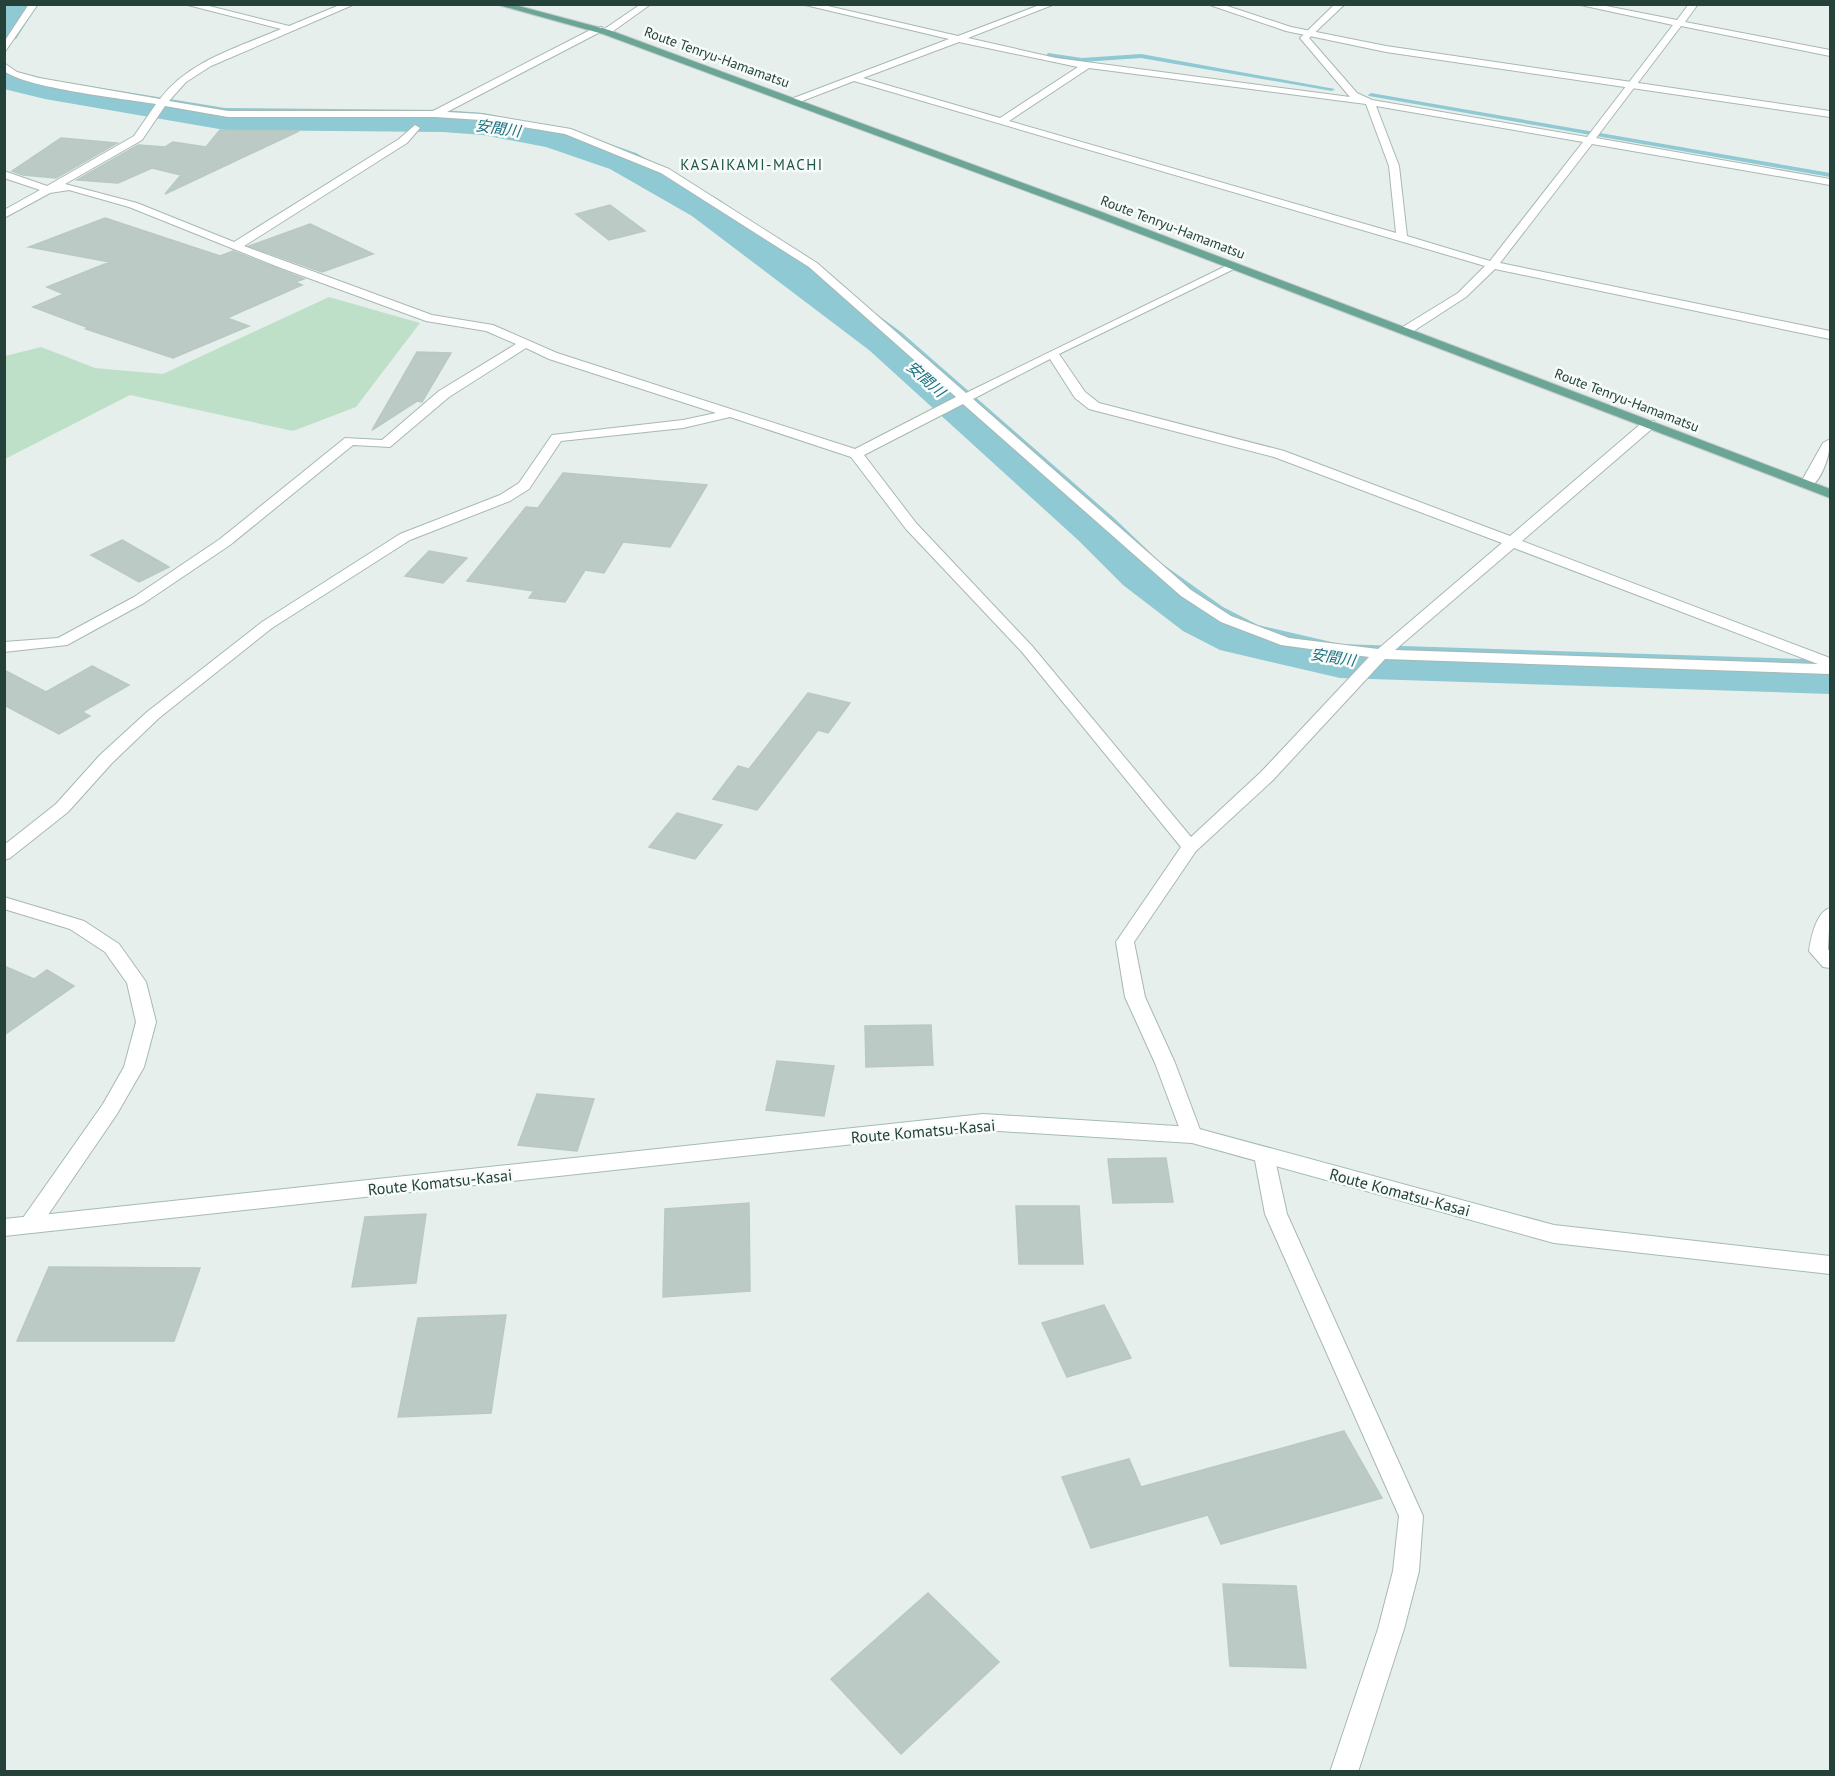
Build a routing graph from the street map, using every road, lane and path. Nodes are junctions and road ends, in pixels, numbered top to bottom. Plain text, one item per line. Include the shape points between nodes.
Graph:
1 (34, 4) edge
2 (188, 4) edge
3 (351, 4) edge
4 (499, 4) edge
5 (647, 4) edge
6 (805, 4) edge
7 (1051, 4) edge
8 (1211, 4) edge
9 (1341, 4) edge
10 (1580, 4) edge
11 (1694, 4) edge
12 (1679, 25) junction
13 (290, 29) junction
14 (602, 31) junction
15 (1310, 33) junction
16 (957, 41) junction
17 (4, 50) edge
18 (1830, 53) edge
19 (1087, 65) junction
20 (4, 66) edge
21 (856, 79) junction
22 (1632, 85) junction
23 (794, 101) junction
24 (1370, 102) junction
25 (161, 104) junction
26 (435, 114) junction
27 (1830, 114) edge
28 (1000, 122) junction
29 (415, 128) dead end
30 (1593, 135) junction
31 (4, 174) edge
32 (1830, 182) edge
33 (49, 190) junction
34 (4, 215) edge
35 (1402, 240) junction
36 (237, 245) junction
37 (1493, 265) junction
38 (1232, 266) junction
39 (1405, 331) junction
40 (1830, 335) edge
41 (525, 343) junction
42 (1052, 353) junction
43 (962, 398) junction
44 (729, 413) junction
45 (1649, 424) junction
46 (1830, 443) edge
47 (855, 454) junction
48 (1807, 484) junction
49 (1830, 494) edge
50 (1512, 542) junction
51 (4, 647) edge
52 (1381, 655) junction
53 (1830, 663) edge
54 (1830, 669) edge
55 (1190, 847) junction
56 (4, 854) edge
57 (4, 903) edge
58 (1830, 914) edge
59 (1830, 962) edge
60 (1192, 1135) junction
61 (1264, 1155) junction
62 (29, 1225) junction
63 (4, 1228) edge
64 (1830, 1265) edge
65 (1344, 1772) edge

1 - 17 street
2 - 13 street
3 - 13 street
4 - 14 main road, Route Tenryu-Hamamatsu
5 - 14 street
6 - 16 street
7 - 16 street
8 - 15 street
9 - 15 street
10 - 12 street
11 - 12 street
12 - 18 street
12 - 22 street
13 - 25 street via 194,72
14 - 23 main road, Route Tenryu-Hamamatsu
14 - 26 street
15 - 22 street via 1386,49
15 - 24 street via 1304,38 1354,95
16 - 19 street
16 - 21 street
19 - 24 street
19 - 28 street
20 - 25 street via 14,74 38,81
21 - 23 street
21 - 28 street
22 - 27 street
22 - 30 street
23 - 38 main road, Route Tenryu-Hamamatsu
24 - 30 street
24 - 35 street via 1394,166
25 - 26 street via 228,114
25 - 33 street via 138,138
26 - 43 street via 567,131 665,171 813,265
28 - 35 street
29 - 36 street via 403,141
30 - 32 street
30 - 37 street
31 - 33 street
33 - 34 street
33 - 36 street via 69,187 107,197
35 - 37 street
36 - 41 street via 430,318 489,328
37 - 39 street via 1462,295
37 - 40 street
38 - 39 main road, Route Tenryu-Hamamatsu
38 - 42 street
39 - 45 main road, Route Tenryu-Hamamatsu
41 - 44 street via 553,356
41 - 51 street via 444,394 385,444 350,441 225,543 140,600 62,642
42 - 43 street
42 - 50 street via 1080,395 1094,406 1279,454
43 - 47 street
43 - 52 street via 1186,593 1226,619 1286,642
44 - 47 street
44 - 56 street via 683,424 557,438 524,486 505,498 405,537 267,625 153,716 106,759 62,808
45 - 48 main road, Route Tenryu-Hamamatsu
45 - 50 street
46 - 48 street
47 - 55 street via 911,526 1026,649
48 - 49 main road, Route Tenryu-Hamamatsu
50 - 52 street
50 - 53 street
52 - 54 street
52 - 55 street via 1267,776
55 - 60 street via 1125,942 1135,997
57 - 62 street via 78,925 112,948 136,982 146,1022 130,1076
58 - 59 street via 1818,951
60 - 61 street, Route Komatsu-Kasai
60 - 62 street, Route Komatsu-Kasai via 983,1122
61 - 64 street, Route Komatsu-Kasai via 1554,1234
61 - 65 street via 1276,1214 1411,1516 1406,1571 1391,1629
62 - 63 street, Route Komatsu-Kasai

